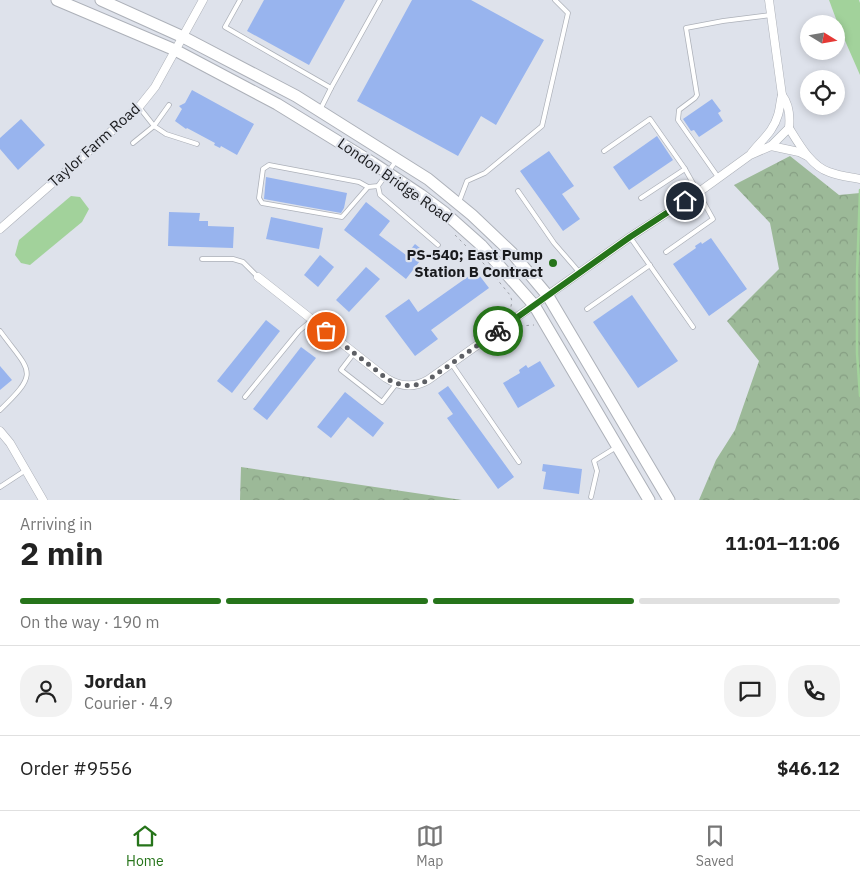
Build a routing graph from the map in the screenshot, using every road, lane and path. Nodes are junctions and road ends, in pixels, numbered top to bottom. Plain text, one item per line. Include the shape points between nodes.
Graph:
1 (57, 0) edge
2 (101, 0) edge
3 (203, 0) edge
4 (240, 0) edge
5 (380, 0) edge
6 (555, 0) edge
7 (769, 0) edge
8 (771, 14) junction
9 (183, 37) junction
10 (176, 50) junction
11 (332, 88) junction
12 (782, 95) junction
13 (169, 105) dead end
14 (139, 107) junction
15 (320, 110) junction
16 (154, 126) junction
17 (790, 128) junction
18 (133, 142) dead end
19 (197, 144) dead end
20 (771, 146) junction
21 (604, 151) dead end
22 (750, 155) junction
23 (809, 157) junction
24 (398, 159) junction
25 (685, 169) junction
26 (388, 173) junction
27 (718, 177) junction
28 (860, 179) edge
29 (378, 186) junction
30 (368, 187) junction
31 (518, 190) dead end
32 (699, 192) junction
33 (641, 198) dead end
34 (458, 202) junction
35 (0, 229) edge
36 (453, 233) dead end
37 (630, 237) junction
38 (438, 245) dead end
39 (666, 252) dead end
40 (202, 259) dead end
41 (650, 265) junction
42 (580, 273) junction
43 (258, 277) joint
44 (548, 296) junction
45 (534, 306) junction
46 (587, 309) dead end
47 (510, 312) dead end
48 (312, 320) junction
49 (693, 327) dead end
50 (0, 331) edge
51 (354, 352) junction
52 (451, 363) junction
53 (396, 384) junction
54 (245, 397) dead end
55 (0, 410) edge
56 (0, 430) edge
57 (617, 446) junction
58 (519, 462) dead end
59 (26, 470) junction
60 (0, 487) edge
61 (591, 497) dead end
62 (43, 500) edge
63 (648, 500) edge
64 (669, 500) edge

1 - 10 main road, London Bridge Road
2 - 9 main road, London Bridge Road
3 - 9 street, Taylor Farm Road
4 - 11 lane via 226,27
5 - 11 lane
6 - 34 lane via 568,13 542,126 485,173 467,181
7 - 8 street
8 - 12 street
8 - 27 lane via 686,28 696,96 680,110 678,120
9 - 10 street, Taylor Farm Road
9 - 15 main road, London Bridge Road
10 - 14 street, Taylor Farm Road via 155,87
10 - 26 main road, London Bridge Road via 285,109
11 - 15 lane
12 - 17 street via 786,100
12 - 22 street via 774,125
13 - 16 lane
14 - 16 lane
14 - 35 street, Taylor Farm Road
15 - 24 main road, London Bridge Road
16 - 18 lane
16 - 19 lane via 166,134
17 - 20 street
17 - 23 street
20 - 22 street
20 - 23 street
21 - 25 lane via 650,119
22 - 27 street
23 - 28 street via 828,172
24 - 26 lane
24 - 34 main road, London Bridge Road
25 - 32 lane
25 - 33 lane
26 - 29 lane
26 - 45 main road, London Bridge Road via 465,230 498,262
27 - 32 street
29 - 30 lane
29 - 38 lane via 380,195
30 - 30 lane via 344,216 262,203 259,198 263,169 269,165 359,182
31 - 42 lane via 554,243
32 - 37 street
32 - 39 lane via 713,219
34 - 44 main road, London Bridge Road via 506,247
36 - 47 path via 509,293 512,301
37 - 41 lane
37 - 42 street
40 - 43 lane via 243,262
41 - 46 lane
41 - 49 lane
42 - 44 street
43 - 48 street
44 - 45 street
44 - 64 main road, London Bridge Road
45 - 52 street
45 - 57 main road, London Bridge Road
48 - 51 street
48 - 54 lane via 299,331
50 - 55 lane via 26,366 27,376 18,393
51 - 53 street
51 - 53 lane via 341,370 382,402
52 - 53 street via 423,383
52 - 58 lane
56 - 59 street
57 - 61 lane via 594,461 597,471
57 - 63 main road, London Bridge Road
59 - 60 lane
59 - 62 street

